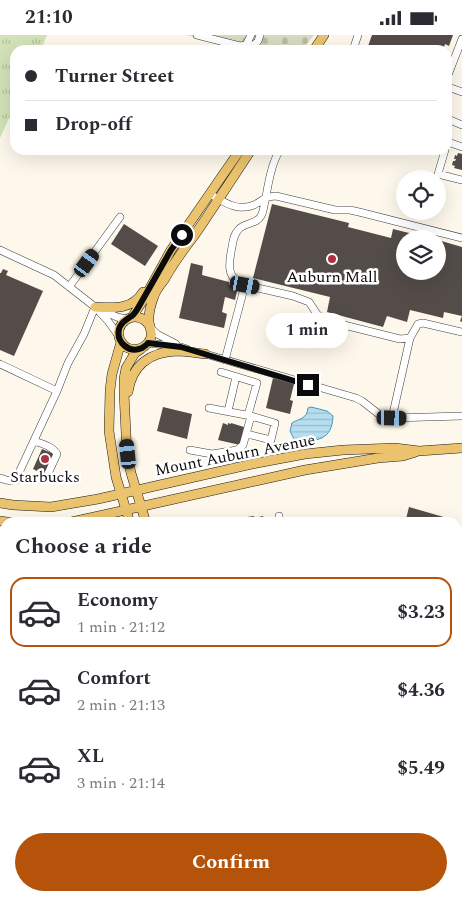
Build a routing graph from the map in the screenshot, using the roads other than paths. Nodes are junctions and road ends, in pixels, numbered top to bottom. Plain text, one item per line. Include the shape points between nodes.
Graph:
1 (198, 35) edge
2 (251, 35) edge
3 (260, 35) edge
4 (462, 39) edge
5 (236, 45) edge
6 (246, 45) joint
7 (452, 65) edge
8 (237, 155) edge
9 (247, 155) edge
10 (277, 155) edge
11 (444, 155) edge
12 (462, 180) edge
13 (210, 194) junction
14 (266, 197) junction
15 (219, 199) junction
16 (120, 217) dead end
17 (462, 238) edge
18 (0, 250) edge
19 (171, 250) junction
20 (245, 285) junction
21 (69, 287) junction
22 (95, 307) junction
23 (129, 318) junction
24 (150, 326) junction
25 (462, 332) edge
26 (410, 338) junction
27 (120, 339) junction
28 (145, 346) junction
29 (181, 347) junction
30 (205, 354) junction
31 (225, 360) junction
32 (0, 364) edge
33 (221, 372) dead end
34 (236, 377) junction
35 (57, 391) junction
36 (209, 408) dead end
37 (228, 411) junction
38 (250, 416) junction
39 (462, 416) edge
40 (392, 418) junction
41 (126, 435) junction
42 (249, 435) junction
43 (34, 441) junction
44 (461, 448) edge
45 (190, 450) dead end
46 (419, 451) junction
47 (0, 478) edge
48 (16, 479) junction
49 (136, 490) junction
50 (121, 493) junction
51 (0, 503) edge
52 (141, 507) junction
53 (126, 510) junction
54 (93, 517) edge
55 (128, 517) edge
56 (144, 517) edge

1 - 5 street
2 - 6 street
3 - 6 street via 254,45
4 - 7 street
8 - 13 main road
9 - 15 main road
10 - 14 street
11 - 12 street via 438,174
13 - 15 street
13 - 19 main road
14 - 15 street via 241,208
14 - 17 street via 276,196 335,210 350,210
14 - 20 street via 262,216 239,228 234,236 229,269
15 - 24 main road via 154,295
16 - 21 street
18 - 21 street via 54,275
19 - 22 main road via 134,302 120,308
19 - 23 main road via 144,299
20 - 26 street via 293,295 309,302 324,321 400,339
20 - 31 street
21 - 22 street
22 - 23 street
22 - 27 street
22 - 35 street
23 - 24 main road via 141,318
23 - 27 main road via 120,326
24 - 28 main road via 152,334
24 - 29 street via 157,334
25 - 26 street via 424,323 418,324
26 - 40 street
27 - 28 main road via 134,350
27 - 50 main road via 110,390 109,431
28 - 29 street
28 - 41 main road via 135,353 126,368
29 - 30 street
30 - 31 street
30 - 41 main road via 177,351 157,354 138,366 130,383
31 - 40 street via 356,398 380,415
32 - 35 street
33 - 34 street
34 - 37 street
34 - 38 street via 257,383
35 - 43 street
36 - 37 street
37 - 38 street
38 - 42 street
38 - 42 street via 275,423 271,440
39 - 40 street
41 - 49 main road
42 - 45 street via 237,450 212,454
43 - 48 street
43 - 48 street via 57,454 46,479
44 - 46 main road, Mount Auburn Avenue
46 - 49 main road, Mount Auburn Avenue via 395,448 305,454
46 - 52 main road, Mount Auburn Avenue via 306,470
47 - 48 street via 6,481
49 - 50 main road, Mount Auburn Avenue
49 - 52 main road
50 - 51 main road, Mount Auburn Avenue via 51,507
50 - 53 main road
52 - 53 main road, Mount Auburn Avenue
52 - 56 main road
53 - 54 main road, Mount Auburn Avenue
53 - 55 main road

